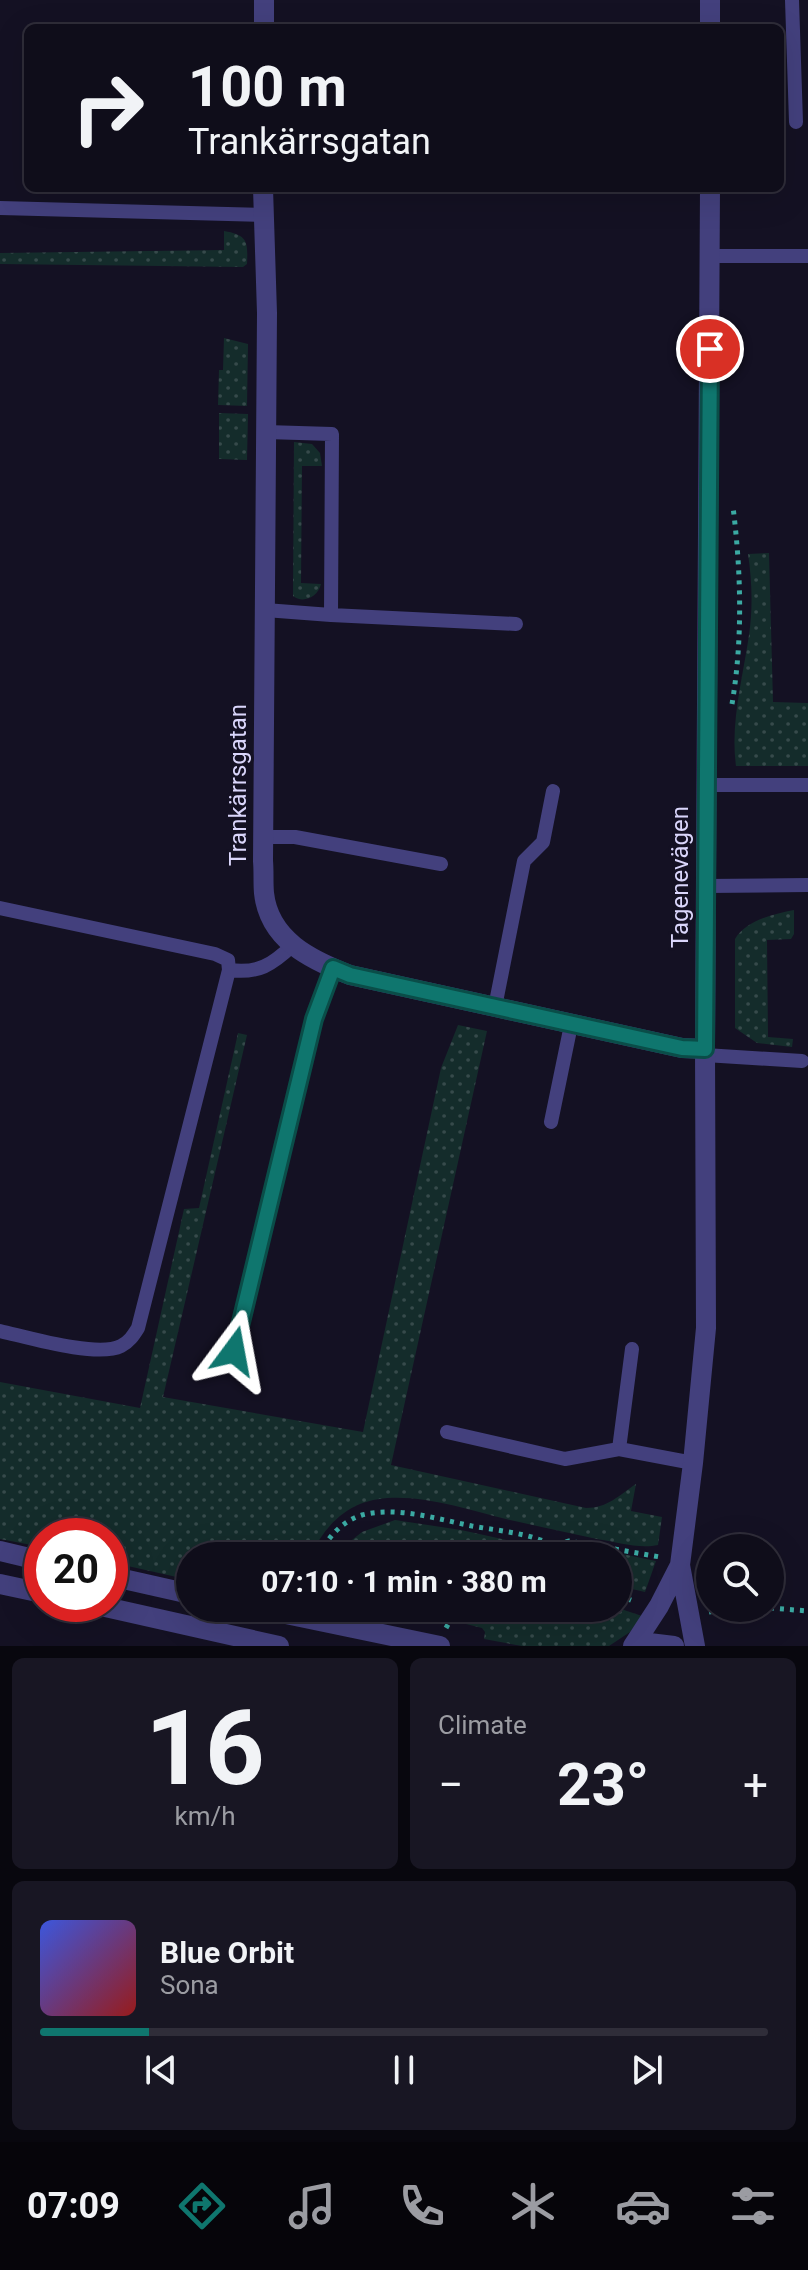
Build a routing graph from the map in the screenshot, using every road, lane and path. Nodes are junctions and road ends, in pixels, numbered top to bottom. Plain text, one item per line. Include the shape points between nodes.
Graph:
1 (264, 0) edge
2 (710, 0) edge
3 (792, 0) edge
4 (264, 24) edge
5 (710, 24) edge
6 (796, 122) dead end
7 (263, 192) edge
8 (710, 192) edge
9 (0, 208) edge
10 (263, 215) junction
11 (710, 256) junction
12 (808, 256) edge
13 (266, 432) junction
14 (265, 610) junction
15 (739, 614) dead end
16 (331, 615) junction
17 (733, 618) dead end
18 (516, 624) dead end
19 (706, 785) junction
20 (808, 785) edge
21 (553, 791) dead end
22 (264, 837) junction
23 (441, 864) dead end
24 (808, 885) edge
25 (706, 886) junction
26 (0, 908) edge
27 (293, 945) junction
28 (333, 968) junction
29 (229, 970) junction
30 (495, 1007) junction
31 (571, 1025) junction
32 (705, 1052) junction
33 (802, 1061) dead end
34 (551, 1122) dead end
35 (0, 1331) edge
36 (632, 1349) dead end
37 (234, 1351) dead end
38 (447, 1432) dead end
39 (619, 1449) junction
40 (693, 1463) junction
41 (541, 1540) junction
42 (326, 1542) edge
43 (538, 1542) edge
44 (546, 1542) edge
45 (0, 1551) edge
46 (632, 1553) edge
47 (24, 1557) edge
48 (670, 1561) junction
49 (128, 1580) edge
50 (0, 1584) edge
51 (24, 1589) edge
52 (176, 1591) edge
53 (784, 1609) edge
54 (808, 1611) edge
55 (128, 1612) edge
56 (341, 1622) edge
57 (442, 1639) edge
58 (279, 1646) edge
59 (634, 1646) edge
60 (674, 1646) edge
61 (695, 1646) edge

1 - 4 street
2 - 5 street
3 - 6 lane
7 - 10 street, Trankärrsgatan
8 - 11 street, Tagenevägen
9 - 10 lane
10 - 13 street, Trankärrsgatan
11 - 12 lane
11 - 19 street, Tagenevägen
13 - 14 street, Trankärrsgatan
13 - 16 lane via 332,434
14 - 16 lane
14 - 22 street, Trankärrsgatan
15 - 17 path
16 - 18 lane
19 - 20 lane
19 - 25 street, Tagenevägen
21 - 30 lane via 543,842 524,861
22 - 23 lane via 295,837
22 - 27 street, Trankärrsgatan via 264,895 273,923
24 - 25 lane
25 - 32 street, Tagenevägen
26 - 29 lane via 215,954 228,960
27 - 28 street, Trankärrsgatan
27 - 29 lane via 262,968
28 - 30 street, Trankärrsgatan
28 - 37 lane via 314,1019
29 - 35 lane via 138,1328 130,1341 90,1350
30 - 31 street, Trankärrsgatan
31 - 32 street, Trankärrsgatan
31 - 34 lane
32 - 33 lane
32 - 40 street, Tagenevägen via 706,1328
36 - 39 lane
38 - 39 lane via 565,1459
39 - 40 lane
40 - 48 street, Tagenevägen
41 - 42 path via 391,1513 347,1522
41 - 43 path
41 - 44 path
45 - 47 street
46 - 48 path
48 - 59 street, Tagenevägen via 659,1606
48 - 61 street, Tagenevägen
49 - 52 street
50 - 51 street
53 - 54 path
55 - 58 street
56 - 57 street
59 - 60 street

